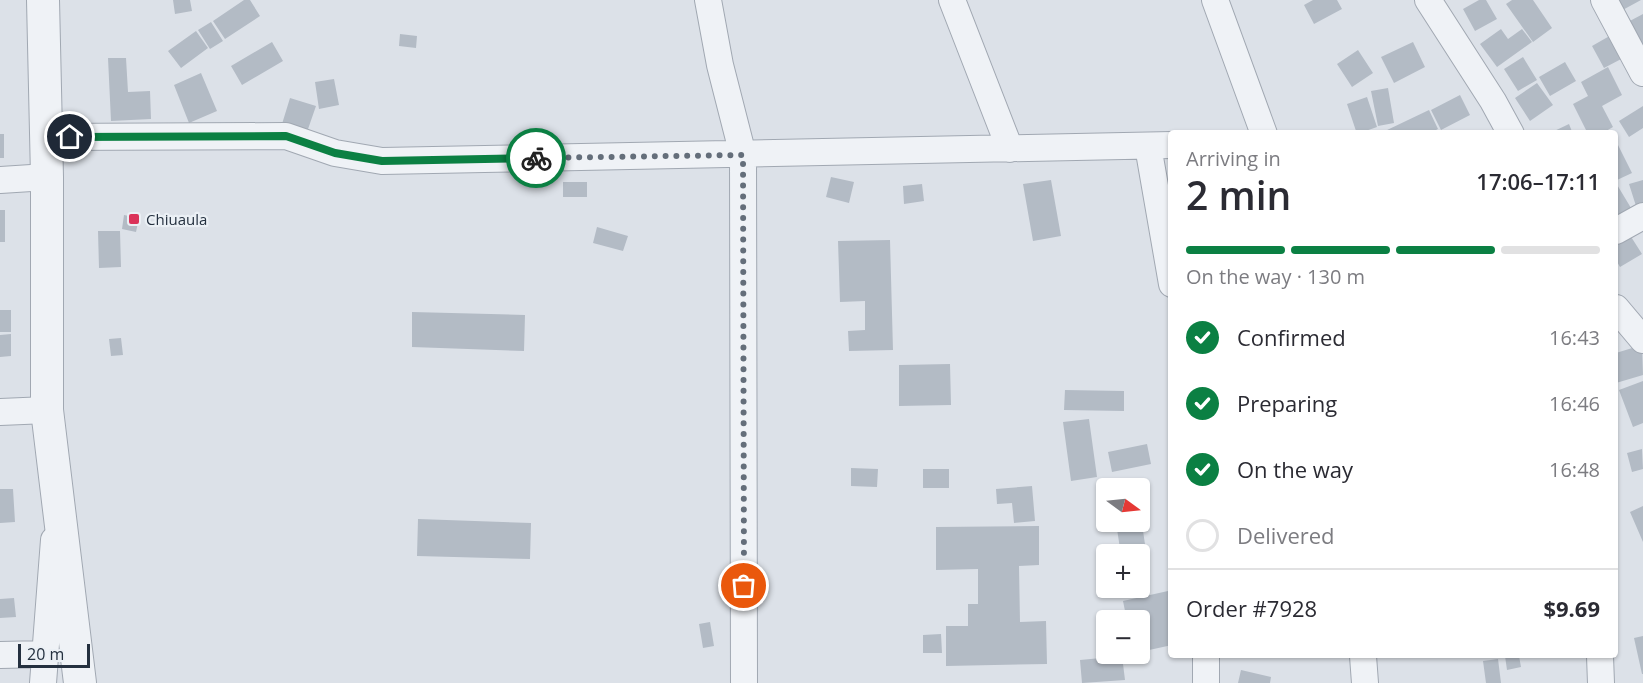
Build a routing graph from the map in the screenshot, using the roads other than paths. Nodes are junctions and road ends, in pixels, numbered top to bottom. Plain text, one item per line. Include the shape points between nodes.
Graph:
1 (43, 0) edge
2 (708, 0) edge
3 (952, 0) edge
4 (1215, 0) edge
5 (1428, 0) edge
6 (1604, 0) edge
7 (1643, 73) edge
8 (1263, 130) edge
9 (1509, 130) edge
10 (46, 137) junction
11 (1160, 146) edge
12 (1010, 149) junction
13 (743, 155) junction
14 (47, 177) junction
15 (0, 180) edge
16 (1643, 216) edge
17 (1618, 230) edge
18 (1168, 238) edge
19 (1618, 310) edge
20 (1643, 340) edge
21 (46, 410) junction
22 (0, 412) edge
23 (57, 504) junction
24 (45, 654) junction
25 (0, 655) edge
26 (1206, 658) edge
27 (1363, 658) edge
28 (1600, 658) edge
29 (43, 683) edge
30 (80, 683) edge
31 (744, 683) edge
32 (1206, 683) edge
33 (1365, 683) edge
34 (1601, 683) edge

1 - 10 street
2 - 13 street
3 - 12 street
4 - 8 street
5 - 9 street
6 - 7 street
10 - 13 street via 286,136 335,153 382,161
10 - 14 street
11 - 12 street
11 - 18 street
12 - 13 street
13 - 31 street
14 - 15 street
14 - 21 street
16 - 17 street
19 - 20 street
21 - 22 street
21 - 23 street
23 - 24 street
23 - 30 street
24 - 25 street
24 - 29 street
26 - 32 street
27 - 33 street
28 - 34 street

